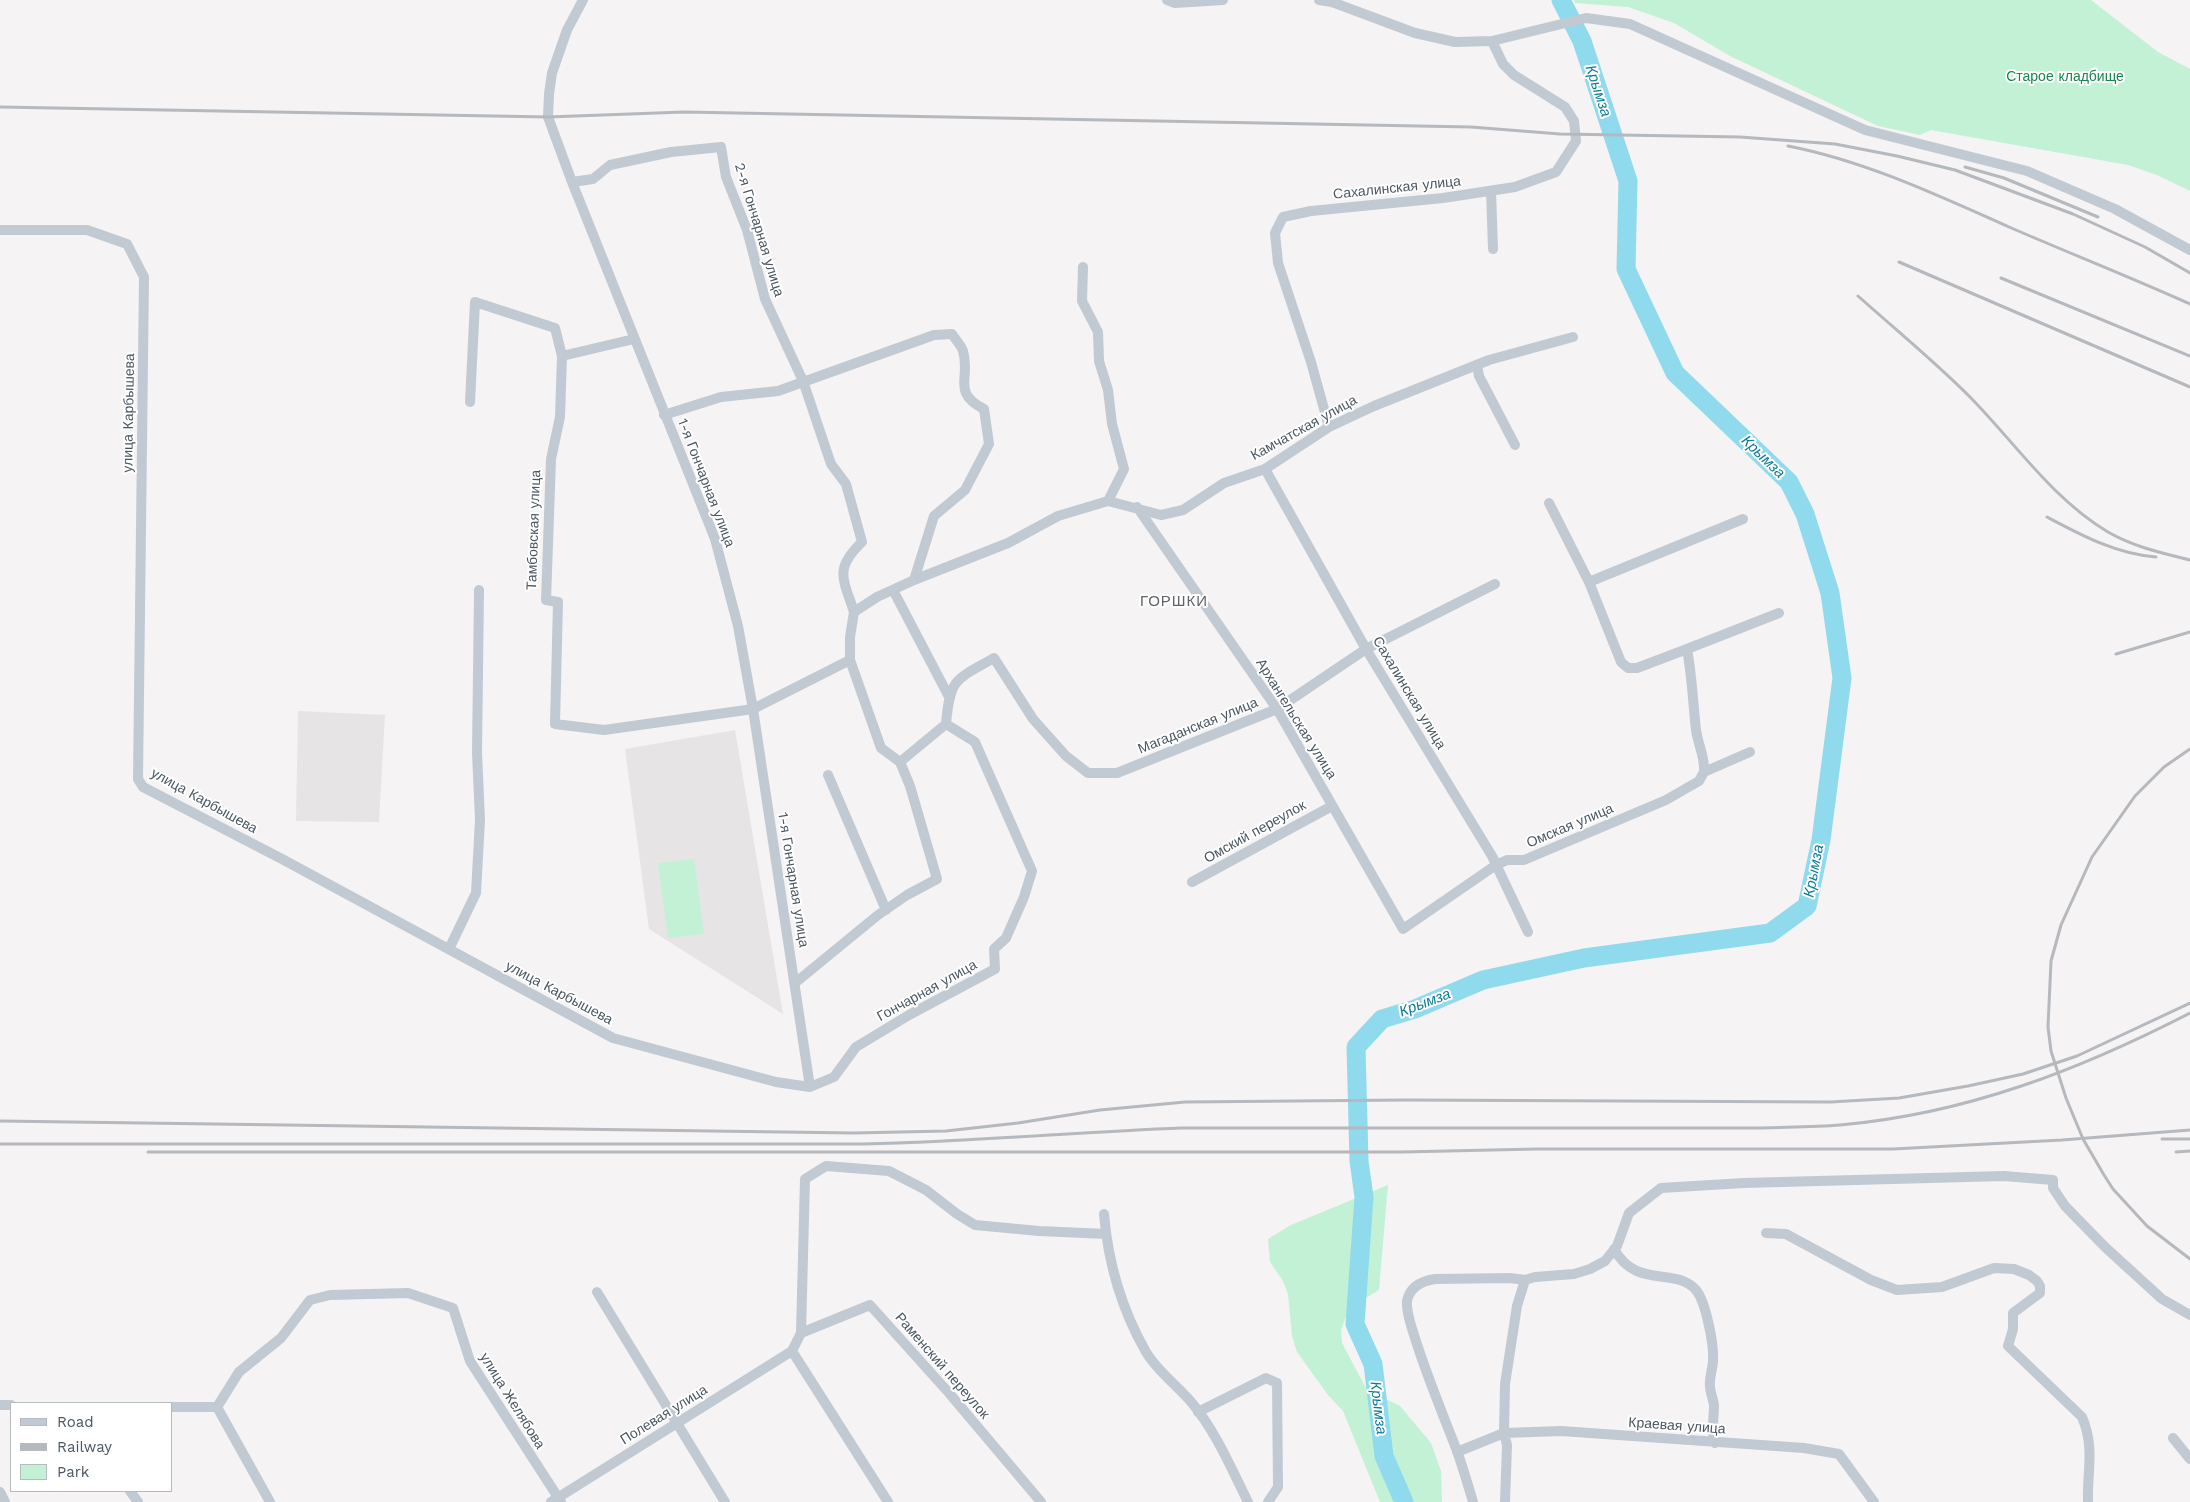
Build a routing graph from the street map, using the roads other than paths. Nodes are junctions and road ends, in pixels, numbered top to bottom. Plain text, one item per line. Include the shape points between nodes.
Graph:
1 (583, 0) edge
2 (1167, 0) edge
3 (1223, 0) edge
4 (1319, 0) edge
5 (1334, 1) edge
6 (1492, 41) junction
7 (572, 182) junction
8 (1491, 191) junction
9 (0, 230) edge
10 (1493, 249) dead end
11 (2190, 250) edge
12 (1083, 266) dead end
13 (1574, 337) dead end
14 (634, 339) junction
15 (562, 356) junction
16 (1477, 365) junction
17 (803, 381) junction
18 (470, 402) dead end
19 (664, 414) junction
20 (1329, 427) junction
21 (1515, 445) dead end
22 (1265, 469) junction
23 (1108, 501) junction
24 (1549, 503) dead end
25 (1137, 507) junction
26 (1744, 519) dead end
27 (914, 580) junction
28 (1589, 582) junction
29 (1495, 584) dead end
30 (478, 590) dead end
31 (893, 590) junction
32 (854, 612) junction
33 (1779, 613) dead end
34 (1366, 649) junction
35 (1688, 649) junction
36 (850, 660) junction
37 (948, 695) junction
38 (753, 709) junction
39 (1277, 709) junction
40 (946, 724) junction
41 (1750, 752) dead end
42 (900, 762) junction
43 (1704, 772) junction
44 (828, 775) dead end
45 (1332, 806) junction
46 (1496, 866) junction
47 (1192, 882) dead end
48 (886, 910) junction
49 (1403, 929) joint
50 (1528, 932) dead end
51 (449, 949) junction
52 (795, 983) junction
53 (810, 1087) junction
54 (1104, 1214) dead end
55 (1766, 1233) dead end
56 (1106, 1234) junction
57 (1614, 1249) junction
58 (1525, 1280) junction
59 (597, 1292) dead end
60 (2190, 1315) edge
61 (800, 1333) junction
62 (792, 1351) junction
63 (172, 1407) edge
64 (217, 1407) junction
65 (1198, 1412) junction
66 (677, 1423) junction
67 (1504, 1434) junction
68 (2173, 1438) dead end
69 (1715, 1443) junction
70 (1457, 1452) junction
71 (2190, 1459) edge
72 (0, 1492) edge
73 (556, 1501) edge
74 (5, 1502) edge
75 (270, 1502) edge
76 (726, 1502) edge
77 (888, 1502) edge
78 (1041, 1502) edge
79 (1248, 1502) edge
80 (1268, 1502) edge
81 (1473, 1502) edge
82 (1505, 1502) edge
83 (1874, 1502) edge
84 (2088, 1502) edge

1 - 7 street, 1-я Гончарная улица via 567,30 552,73 549,94 548,117
2 - 3 street via 1175,3
4 - 5 street
5 - 6 street via 1415,33 1455,42
6 - 8 street, Сахалинская улица via 1503,64 1514,75 1565,107 1574,121 1576,141 1556,172 1515,187
6 - 11 street via 1586,18 1630,24 1865,130 2027,172 2115,209
7 - 14 street, 1-я Гончарная улица
7 - 17 street, 2-я Гончарная улица via 593,179 610,165 671,152 721,147 726,177 747,230 765,299
8 - 10 street
8 - 20 street, Сахалинская улица via 1311,210 1283,217 1275,233 1278,264
9 - 51 street, улица Карбышева via 87,230 127,244 144,277 138,779 143,786
12 - 23 street via 1082,301 1098,332 1099,361 1124,468
13 - 16 street, Камчатская улица
14 - 15 street
14 - 19 street, 1-я Гончарная улица
15 - 18 street via 555,328 475,302
15 - 38 street, Тамбовская улица via 560,417 551,459 546,600 558,602 555,724 604,730
16 - 20 street, Камчатская улица
16 - 21 street
17 - 19 street via 778,391 721,398
17 - 27 street via 934,335 952,334 963,350 964,389 971,402 984,409 989,444 965,490 934,516
17 - 32 street, 2-я Гончарная улица via 831,464 846,484 862,542 848,556 843,568
19 - 38 street, 1-я Гончарная улица via 715,539 738,626
20 - 22 street, Камчатская улица
22 - 25 street, Камчатская улица via 1224,483 1183,510 1161,515
22 - 34 street, Сахалинская улица
23 - 25 street, Камчатская улица
23 - 27 street, Камчатская улица via 1058,516 1008,543
24 - 28 street
25 - 39 street, Архангельская улица
26 - 28 street
27 - 31 street
28 - 35 street via 1621,662 1628,668 1637,668
29 - 34 street, Магаданская улица
30 - 51 street via 480,820 476,893
31 - 32 street
31 - 37 street
32 - 36 street, 2-я Гончарная улица
33 - 35 street
34 - 39 street, Магаданская улица
34 - 46 street, Сахалинская улица
35 - 43 street via 1697,732 1705,760
36 - 38 street
36 - 42 street, 2-я Гончарная улица via 881,748
37 - 39 street, Магаданская улица via 959,678 994,658 1033,720 1066,756 1088,773 1117,774
37 - 40 street
38 - 52 street, 1-я Гончарная улица
39 - 45 street, Архангельская улица
40 - 42 street
40 - 53 street, Гончарная улица via 975,742 1032,871 1024,897 1006,938 994,949 995,969 856,1047 834,1077
41 - 43 street, Омская улица
42 - 48 street, 2-я Гончарная улица via 938,879
43 - 46 street, Омская улица via 1699,781 1666,800 1524,860 1507,860
44 - 48 street
45 - 47 street, Омский переулок
45 - 49 street, Архангельская улица
46 - 49 street, Омская улица
46 - 50 street, Сахалинская улица
48 - 52 street, 2-я Гончарная улица
51 - 53 street, улица Карбышева via 613,1038 776,1082
52 - 53 street, 1-я Гончарная улица
54 - 56 street
55 - 84 street via 1786,1234 1871,1280 1897,1290 1942,1286 1994,1268 2014,1270 2037,1281 2040,1293 2013,1312 2008,1346 2082,1417 2091,1447
56 - 61 street via 975,1225 926,1190 889,1171 826,1166 805,1179
56 - 65 street via 1115,1281 1147,1354
57 - 58 street via 1605,1261 1590,1269
57 - 60 street via 1629,1213 1661,1188 2004,1176 2053,1180 2053,1188 2065,1206 2105,1247 2162,1299
57 - 69 street via 1629,1268 1683,1282 1696,1290 1702,1302 1713,1350 1710,1388 1714,1404
58 - 67 street via 1511,1337 1505,1384
58 - 70 street via 1435,1279 1423,1281 1410,1294 1408,1315
59 - 66 street
61 - 62 street
61 - 78 street, Раменский переулок via 870,1305
62 - 66 street, Полевая улица
62 - 77 street
63 - 64 street
64 - 73 street, улица Желябова via 239,1372 281,1338 310,1300 330,1295 408,1293 453,1308 470,1361
64 - 75 street
65 - 79 street via 1221,1446
65 - 80 street via 1266,1378 1277,1383 1278,1487
66 - 73 street, Полевая улица
66 - 76 street
67 - 69 street, Краевая улица via 1561,1431
67 - 70 street, Краевая улица
67 - 82 street via 1507,1444
68 - 71 street
69 - 83 street, Краевая улица via 1804,1448 1839,1454
70 - 81 street
72 - 74 street

